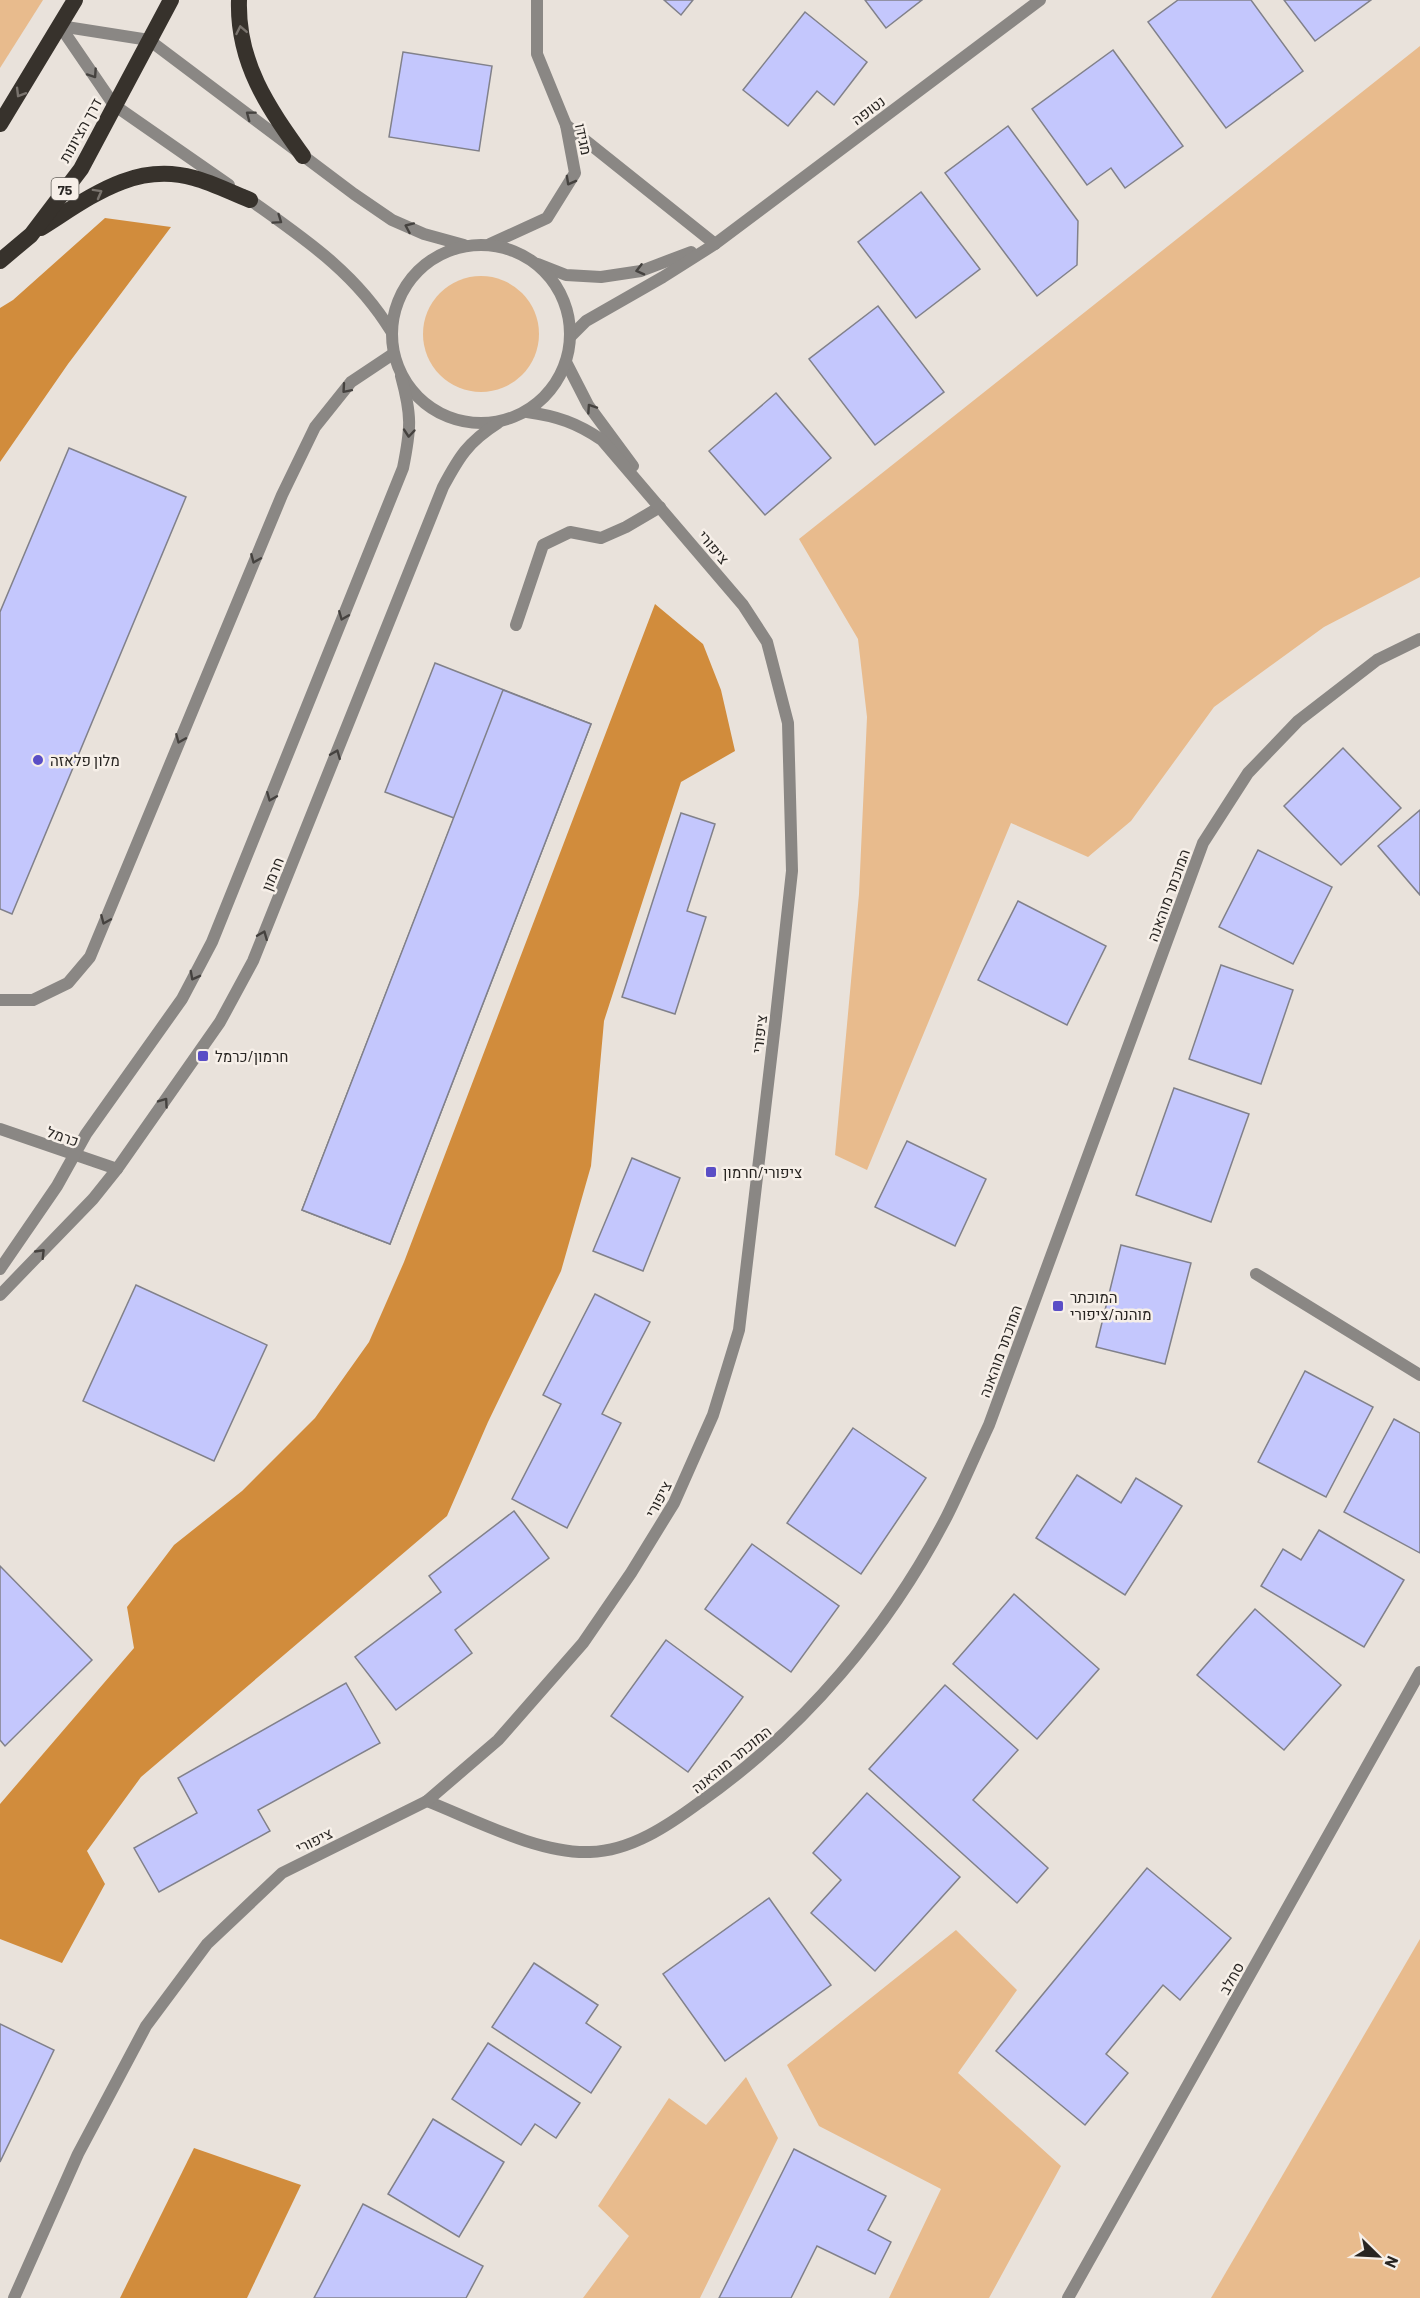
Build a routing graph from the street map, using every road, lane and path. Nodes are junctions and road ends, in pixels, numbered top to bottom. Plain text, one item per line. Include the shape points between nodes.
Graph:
1 (75, 0) edge
2 (171, 0) edge
3 (239, 0) edge
4 (537, 0) edge
5 (1040, 0) edge
6 (60, 26) junction
7 (149, 40) junction
8 (114, 105) junction
9 (0, 124) edge
10 (566, 124) junction
11 (303, 156) junction
12 (250, 200) junction
13 (31, 235) junction
14 (490, 244) junction
15 (715, 244) junction
16 (464, 245) junction
17 (0, 261) edge
18 (538, 264) junction
19 (391, 331) junction
20 (570, 337) junction
21 (393, 354) junction
22 (566, 362) junction
23 (401, 376) junction
24 (527, 411) junction
25 (498, 423) junction
26 (660, 507) junction
27 (516, 625) dead end
28 (1420, 639) edge
29 (0, 1000) edge
30 (0, 1129) edge
31 (75, 1156) junction
32 (117, 1169) junction
33 (0, 1269) edge
34 (1256, 1274) dead end
35 (0, 1294) edge
36 (1420, 1375) edge
37 (1420, 1672) edge
38 (427, 1800) junction
39 (14, 2298) edge
40 (1068, 2298) edge

1 - 6 highway
2 - 7 highway, דרך הציונות / 75
11 -> 3 highway via 268,107 247,63 238,16
4 - 10 street, מגידו via 537,54
5 - 15 street, נטופה
6 - 7 street
6 -> 8 street
6 -> 9 highway
7 - 8 highway, דרך הציונות / 75
11 -> 7 street
8 - 12 street
8 - 13 highway, דרך הציונות / 75 via 81,169
10 -> 14 street, מגידו via 575,173 547,218
10 - 15 street
16 -> 11 street via 392,220
13 -> 12 highway via 99,191 155,173 194,178
12 -> 19 street via 313,244 353,279
13 - 17 highway, דרך הציונות / 75
14 - 16 street
14 - 18 street via 515,251
15 -> 18 street, נטופה via 641,271 601,277 566,275
15 - 20 street, נטופה via 586,321
16 - 19 street via 436,256 413,275 397,301
18 - 20 street via 556,284 568,310
19 - 21 street
20 - 22 street
21 - 23 street
21 -> 29 street via 351,382 315,427 282,495 90,957 68,983 33,1000
22 - 24 street via 558,381
26 -> 22 street, ציפורי via 588,405
23 - 25 street via 418,399 442,415 469,424
23 -> 31 street, חרמון via 410,407 410,435 403,468 212,942 182,999 86,1134
24 - 25 street
24 - 26 street, ציפורי via 581,425 602,440
32 -> 25 street, חרמון via 220,1022 253,961 443,487 461,454
26 - 27 street via 601,538 570,532 543,545
26 - 38 street, ציפורי via 743,605 767,642 788,723 792,871 739,1330 713,1415 674,1503 631,1573 583,1642 513,1724
28 - 38 street, המוכתר מוהאנה via 1377,660 1298,721 1248,773 1203,843 989,1425 946,1516 903,1590 842,1674 784,1735 714,1793 662,1830 630,1843 594,1852 543,1847
30 - 31 street, כרמל
31 - 32 street, כרמל
31 - 33 street, חרמון
35 -> 32 street, חרמון
34 - 36 street
37 - 40 street, סחלב
38 - 39 street, ציפורי via 282,1873 207,1944 146,2026 78,2154

